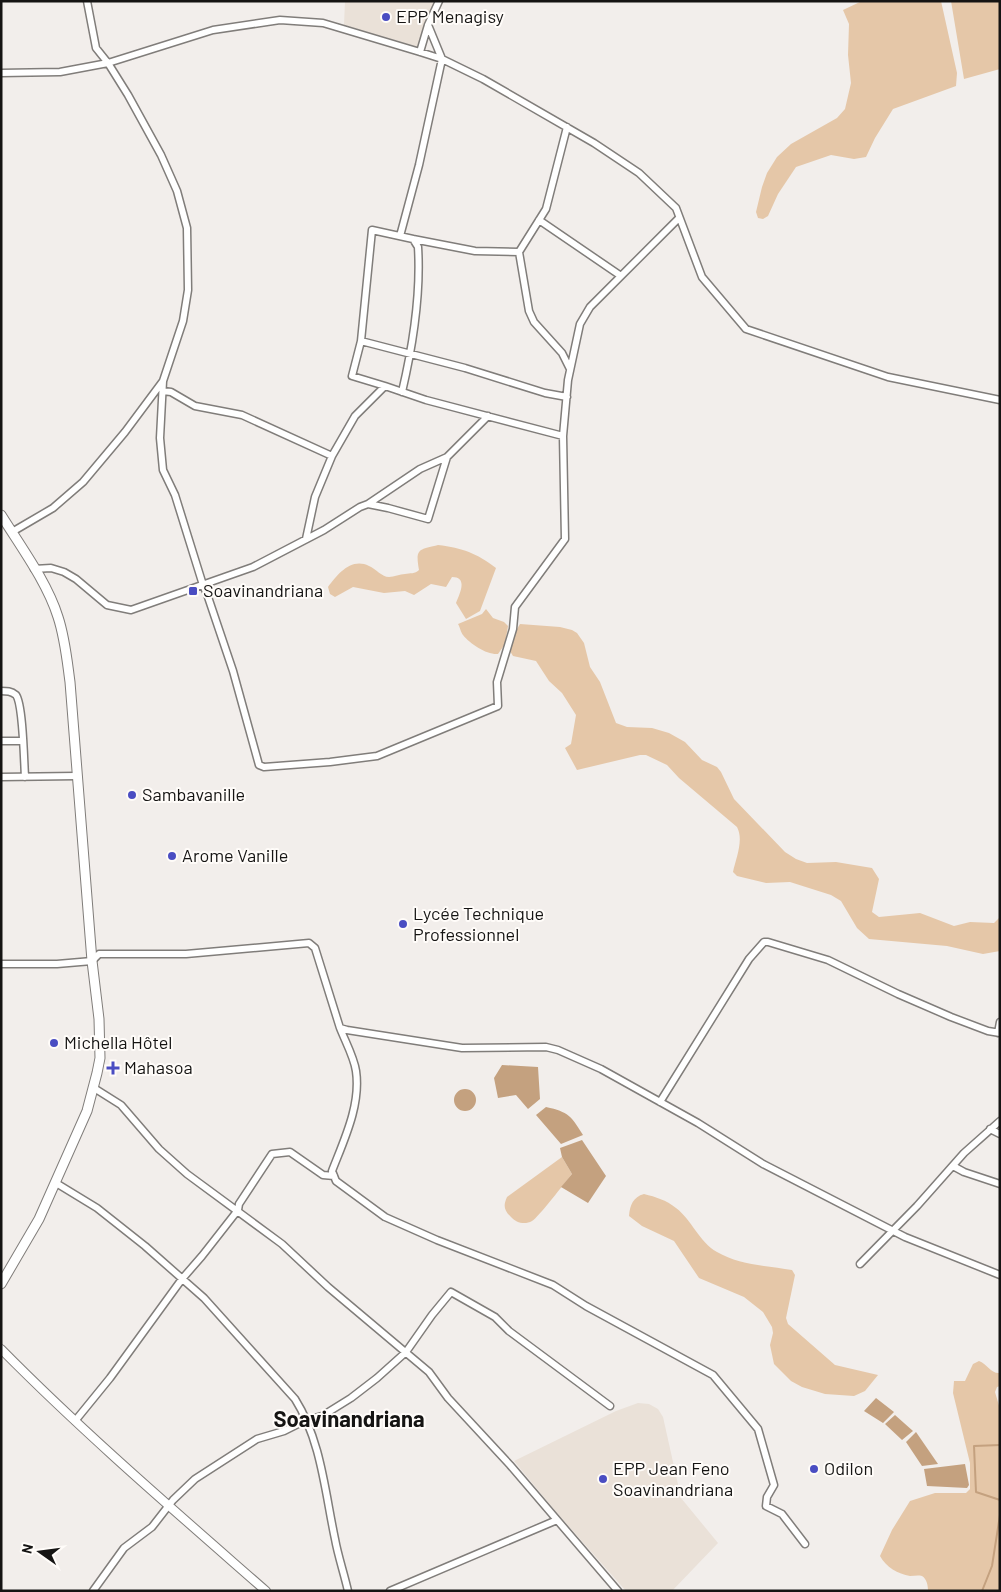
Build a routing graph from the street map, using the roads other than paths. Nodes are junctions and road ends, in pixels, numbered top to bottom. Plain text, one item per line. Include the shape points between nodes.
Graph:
1 (87, 1) edge
2 (439, 1) edge
3 (428, 25) junction
4 (420, 52) junction
5 (442, 59) junction
6 (108, 63) junction
7 (1, 72) edge
8 (567, 127) junction
9 (680, 218) junction
10 (540, 220) junction
11 (400, 236) junction
12 (413, 239) junction
13 (519, 252) junction
14 (621, 276) junction
15 (361, 341) junction
16 (411, 354) junction
17 (570, 369) junction
18 (163, 380) junction
19 (385, 386) junction
20 (163, 391) junction
21 (402, 392) junction
22 (567, 397) junction
23 (1000, 400) edge
24 (488, 416) junction
25 (563, 436) junction
26 (332, 456) junction
27 (447, 457) junction
28 (368, 504) junction
29 (1, 516) edge
30 (12, 532) junction
31 (306, 539) junction
32 (34, 569) junction
33 (202, 585) junction
34 (1, 691) edge
35 (1, 741) edge
36 (22, 741) junction
37 (77, 776) junction
38 (1, 777) edge
39 (25, 777) junction
40 (92, 961) junction
41 (1, 964) edge
42 (1000, 1022) edge
43 (340, 1028) junction
44 (999, 1033) edge
45 (94, 1088) junction
46 (660, 1102) junction
47 (1000, 1121) edge
48 (990, 1129) junction
49 (1000, 1134) edge
50 (953, 1166) junction
51 (334, 1176) junction
52 (56, 1183) junction
53 (1000, 1184) edge
54 (238, 1210) junction
55 (893, 1230) junction
56 (860, 1264) dead end
57 (1000, 1275) edge
58 (182, 1279) junction
59 (1, 1284) edge
60 (1, 1349) edge
61 (406, 1352) junction
62 (610, 1406) dead end
63 (306, 1420) junction
64 (75, 1421) junction
65 (168, 1506) junction
66 (557, 1520) junction
67 (805, 1544) dead end
68 (93, 1591) edge
69 (266, 1591) edge
70 (348, 1591) edge
71 (390, 1591) edge
72 (618, 1591) edge

1 - 6 street via 96,48
2 - 3 street
3 - 4 street
3 - 5 street
4 - 5 street
4 - 6 street via 323,23 280,20 213,30
5 - 8 street via 483,78
5 - 11 street
6 - 7 street via 60,72
6 - 18 street via 161,155 177,191 187,228 188,290 183,321
8 - 9 street via 639,173 676,208
8 - 10 street via 546,209
9 - 14 street
9 - 23 street via 702,277 746,329 888,377
10 - 13 street
10 - 14 street
11 - 12 street
11 - 15 street via 372,230
12 - 13 street via 474,251
12 - 16 street via 418,247 419,260
13 - 17 street via 529,311 534,322 562,353
14 - 17 street via 590,307 580,324
15 - 16 street
15 - 19 street via 352,376
16 - 21 street
16 - 22 street via 545,394
17 - 22 street
18 - 20 street
18 - 30 street via 83,482 53,508
19 - 21 street
19 - 26 street via 354,416
20 - 26 street via 195,406 242,416
20 - 33 street via 160,438 163,470 175,495
21 - 24 street
22 - 25 street
24 - 25 street
24 - 27 street
25 - 33 street via 565,539 515,607 513,629 497,682 498,706 378,756 259,765 233,671 208,594
26 - 31 street via 315,498
27 - 28 street via 420,469
27 - 28 street via 428,519
28 - 31 street
29 - 30 main road
30 - 32 main road
31 - 33 street via 253,567
32 - 33 street via 52,568 64,572 108,605 131,610
32 - 37 main road via 58,616 65,642
34 - 36 street via 10,691 17,697
35 - 36 street
36 - 39 street
37 - 39 street
37 - 40 main road
38 - 39 street
40 - 41 street
40 - 43 street via 99,954 186,954 309,942 316,948
40 - 45 main road via 100,1041
42 - 44 street
43 - 46 street via 462,1048 546,1047 601,1069
43 - 51 street via 356,1069 357,1084 355,1104 332,1171
44 - 46 street via 916,1002 828,960 764,942 749,959
45 - 52 main road
45 - 54 street via 121,1105 159,1149 187,1174
46 - 55 street via 762,1164
47 - 48 street
48 - 49 street
48 - 50 street
50 - 53 street
50 - 55 street
51 - 54 street via 323,1175 290,1152 272,1154
51 - 67 street via 336,1181 385,1217 553,1285 713,1375 758,1429 774,1485 766,1506 782,1514
52 - 58 street via 97,1208
52 - 59 main road
54 - 58 street
54 - 61 street
55 - 56 street
55 - 57 street
58 - 63 street via 204,1298 295,1399
58 - 64 street
60 - 64 street
61 - 62 street via 451,1292 495,1317 509,1331
61 - 63 street via 351,1398 322,1416
61 - 66 street via 429,1372 448,1398
63 - 65 street via 284,1431 257,1438 195,1479
63 - 70 street via 324,1478
64 - 65 street
65 - 68 street via 152,1527 124,1548
65 - 69 street
66 - 71 street
66 - 72 street

